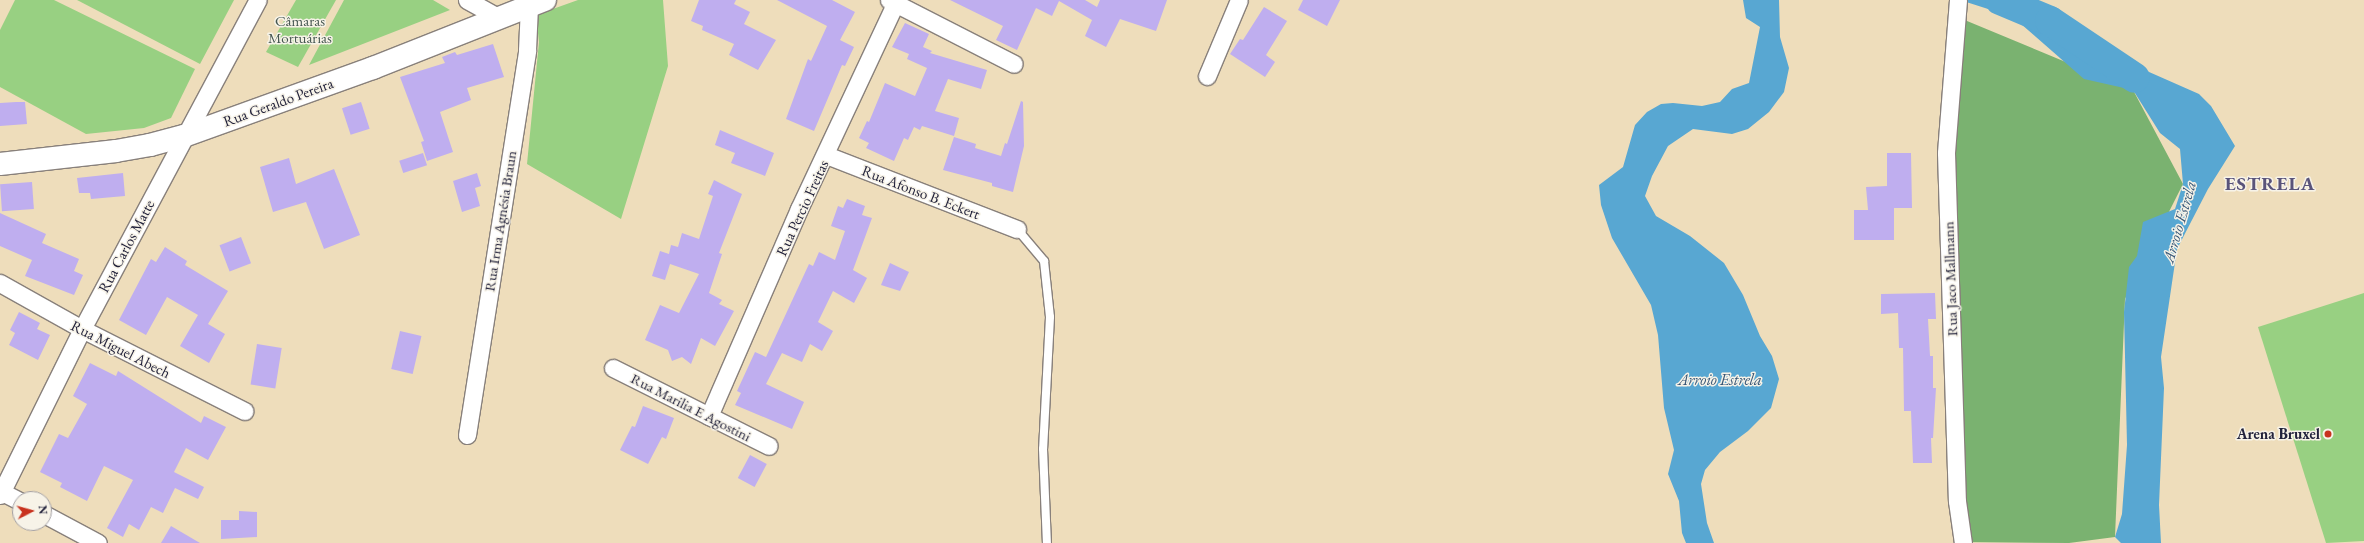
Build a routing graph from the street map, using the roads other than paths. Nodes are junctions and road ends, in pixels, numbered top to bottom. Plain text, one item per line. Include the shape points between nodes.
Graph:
1 (258, 0) edge
2 (467, 0) edge
3 (1239, 0) edge
4 (894, 1) edge
5 (537, 3) edge
6 (1957, 8) edge
7 (500, 18) junction
8 (1014, 64) dead end
9 (1207, 76) dead end
10 (184, 136) junction
11 (826, 155) junction
12 (0, 164) edge
13 (1017, 229) joint
14 (0, 284) edge
15 (82, 330) junction
16 (613, 368) dead end
17 (244, 411) dead end
18 (709, 416) junction
19 (467, 435) dead end
20 (769, 446) dead end
21 (0, 492) edge
22 (12, 497) edge
23 (52, 518) edge
24 (98, 543) edge
25 (1047, 543) edge
26 (1963, 543) edge

1 - 10 street, Rua Carlos Matte
2 - 7 street
3 - 9 street
4 - 8 street
4 - 11 street, Rua Percio Freitas
5 - 7 main road, Rua Geraldo Pereira
5 - 19 street, Rua Irma Agnésia Braun via 527,50
6 - 26 street, Rua Jaco Mallmann via 1946,153 1957,501
7 - 10 main road, Rua Geraldo Pereira via 373,68
10 - 12 main road, Rua Geraldo Pereira via 122,150
10 - 15 street, Rua Carlos Matte
11 - 13 street, Rua Afonso B. Eckert
11 - 18 street, Rua Percio Freitas via 799,209
13 - 25 lane via 1044,261 1050,318 1043,449
14 - 15 street, Rua Miguel Abech
15 - 17 street, Rua Miguel Abech
15 - 21 street, Rua Carlos Matte
16 - 18 street, Rua Marilia E Agostini
18 - 20 street, Rua Marilia E Agostini
21 - 22 street
23 - 24 street

